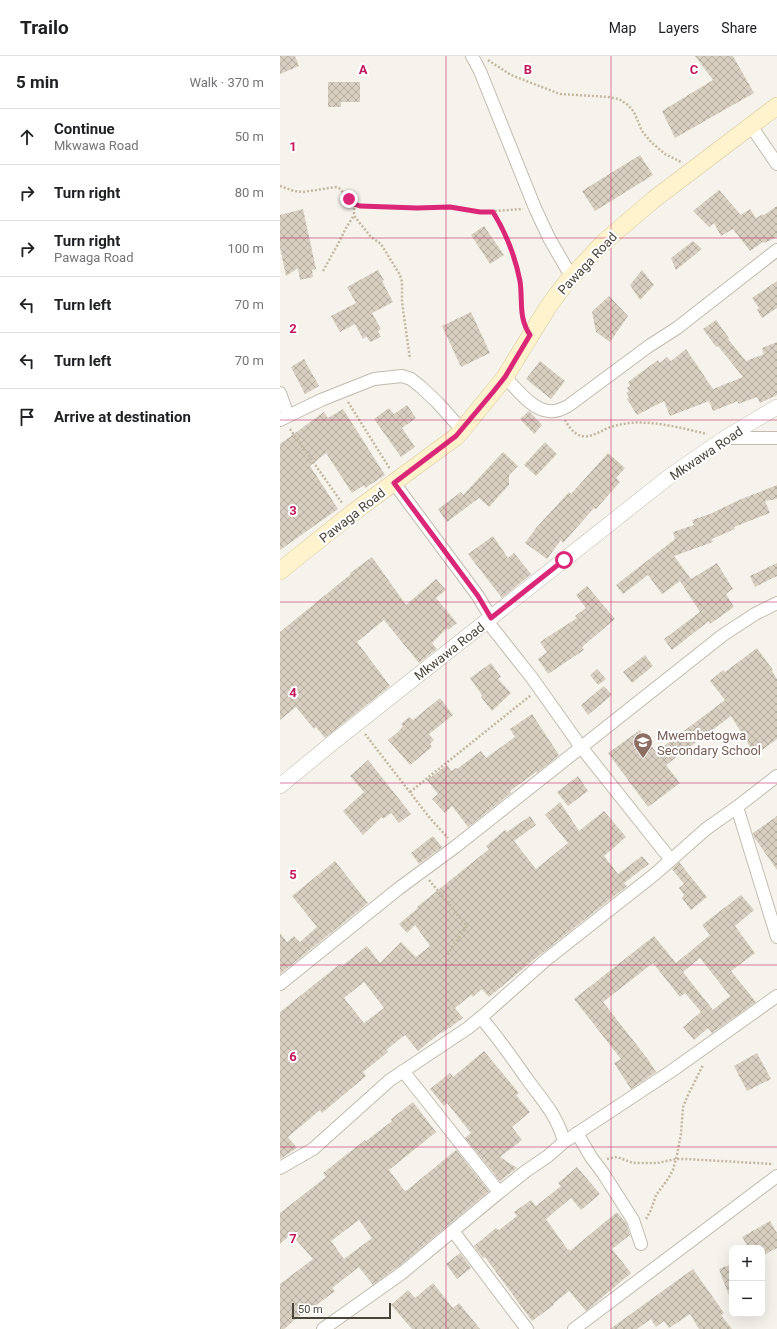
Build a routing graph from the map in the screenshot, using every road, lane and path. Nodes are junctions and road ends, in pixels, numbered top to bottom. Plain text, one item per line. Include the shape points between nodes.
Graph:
1 (472, 56) edge
2 (483, 56) edge
3 (777, 106) edge
4 (751, 126) junction
5 (777, 164) edge
6 (694, 169) junction
7 (280, 186) edge
8 (354, 204) junction
9 (535, 208) junction
10 (493, 212) junction
11 (354, 215) junction
12 (777, 250) edge
13 (323, 270) dead end
14 (571, 276) junction
15 (530, 335) junction
16 (410, 359) dead end
17 (505, 377) junction
18 (341, 392) junction
19 (280, 393) edge
20 (777, 407) edge
21 (559, 410) junction
22 (284, 418) edge
23 (462, 430) junction
24 (726, 438) junction
25 (777, 438) edge
26 (395, 482) junction
27 (351, 514) junction
28 (280, 571) edge
29 (777, 603) edge
30 (489, 619) junction
31 (539, 688) junction
32 (357, 724) junction
33 (581, 747) junction
34 (777, 776) edge
35 (280, 786) edge
36 (410, 792) junction
37 (738, 807) junction
38 (455, 847) junction
39 (671, 860) junction
40 (422, 872) junction
41 (777, 937) edge
42 (447, 956) dead end
43 (280, 984) edge
44 (777, 996) edge
45 (481, 1018) junction
46 (703, 1047) junction
47 (403, 1071) junction
48 (577, 1133) junction
49 (564, 1142) junction
50 (676, 1159) junction
51 (596, 1163) junction
52 (777, 1164) edge
53 (280, 1168) edge
54 (777, 1176) edge
55 (499, 1192) junction
56 (453, 1231) junction
57 (640, 1240) joint
58 (323, 1329) edge
59 (527, 1329) edge
60 (574, 1329) edge

1 - 9 street
2 - 6 path via 511,75 560,94 619,99 634,112 642,132 652,142 665,154
3 - 4 main road, Pawaga Road
4 - 5 street
4 - 6 main road, Pawaga Road
6 - 14 main road, Pawaga Road via 623,225
7 - 8 path via 303,192 336,186
8 - 10 path via 417,208 450,207
8 - 11 path
9 - 10 path
9 - 14 street
10 - 15 path via 511,249 520,282 522,318
11 - 13 path
11 - 16 path via 371,237 381,244 400,275
12 - 21 street via 677,328
14 - 15 main road, Pawaga Road
15 - 17 main road, Pawaga Road
17 - 21 street via 531,403 550,412
17 - 23 main road, Pawaga Road
18 - 22 street
18 - 23 street via 374,379 402,376 421,386
18 - 26 path
19 - 22 street
20 - 24 street, Mkwawa Road
21 - 24 path via 567,423 582,436 592,435 610,427 642,422
22 - 27 path
23 - 26 main road, Pawaga Road
24 - 25 street
24 - 30 street, Mkwawa Road via 670,476
26 - 27 main road, Pawaga Road
26 - 30 street via 478,596
27 - 28 main road, Pawaga Road
29 - 33 street via 723,635
30 - 31 street
30 - 32 street, Mkwawa Road
31 - 33 street
31 - 36 path
32 - 35 street, Mkwawa Road
32 - 36 path
33 - 38 street
33 - 39 street
34 - 37 street
36 - 38 path
37 - 39 street via 706,828
37 - 41 street
38 - 40 street
39 - 45 street via 547,959
40 - 42 path via 467,926
40 - 43 street
44 - 46 street
45 - 47 street
45 - 49 street via 551,1112 561,1128
46 - 48 street via 670,1072
46 - 50 path via 703,1065 683,1107
47 - 53 street via 313,1149
47 - 55 street
48 - 49 street
48 - 51 street
49 - 55 street
50 - 51 path via 657,1163 634,1163 617,1157
50 - 52 path
50 - 57 path via 671,1174 656,1195
51 - 57 street via 633,1220
54 - 60 street
55 - 56 street
56 - 58 street via 402,1273
56 - 59 street

